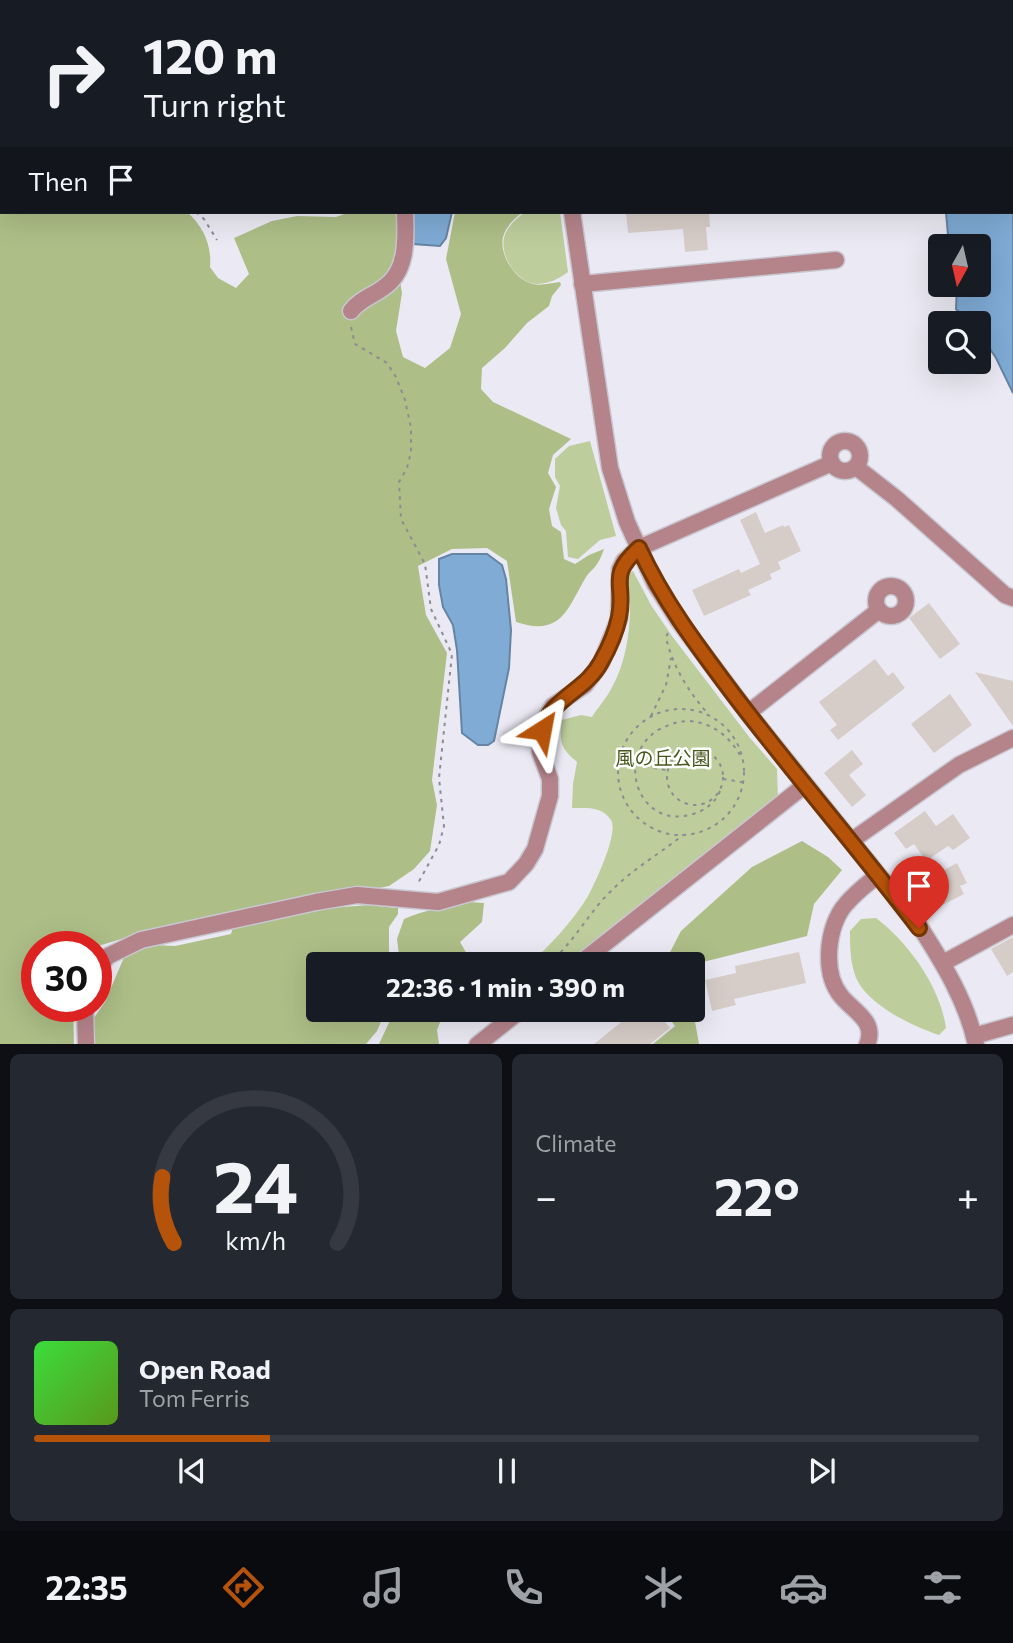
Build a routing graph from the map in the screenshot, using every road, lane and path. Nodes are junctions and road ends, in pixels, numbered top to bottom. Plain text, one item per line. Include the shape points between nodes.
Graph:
1 (198, 214) edge
2 (405, 214) edge
3 (572, 214) edge
4 (216, 240) dead end
5 (836, 260) dead end
6 (582, 284) junction
7 (351, 311) joint
8 (832, 463) junction
9 (856, 467) junction
10 (639, 548) junction
11 (1013, 598) edge
12 (879, 610) dead end
13 (672, 629) dead end
14 (671, 657) junction
15 (748, 713) junction
16 (708, 714) dead end
17 (651, 717) junction
18 (1013, 738) edge
19 (742, 758) junction
20 (619, 762) junction
21 (635, 765) junction
22 (668, 770) junction
23 (723, 779) junction
24 (743, 782) junction
25 (805, 785) junction
26 (720, 791) junction
27 (684, 834) junction
28 (852, 841) junction
29 (878, 875) junction
30 (412, 899) junction
31 (1013, 925) edge
32 (561, 952) edge
33 (594, 952) edge
34 (112, 954) edge
35 (943, 963) junction
36 (85, 1022) edge
37 (506, 1022) edge
38 (1013, 1025) edge
39 (975, 1040) edge
40 (86, 1044) edge
41 (478, 1044) edge
42 (871, 1044) edge

1 - 4 path
2 - 7 street via 401,268 395,280
3 - 6 street
5 - 6 street
6 - 10 street via 610,468
7 - 30 path via 355,344 387,363 405,400 411,452 399,482 401,519 425,564 431,609 452,654 439,778 444,826
8 - 9 street via 842,471
8 - 9 street via 834,446 847,441 859,449
8 - 10 street
9 - 11 street
10 - 15 street via 678,620
10 - 30 street via 620,569 619,619 601,663 584,685 554,706 544,722 540,752 550,779 550,796 526,864 509,882 438,902
12 - 15 street
13 - 14 path via 666,637
14 - 16 path
14 - 17 path via 666,685
15 - 25 street
17 - 19 path via 680,709 708,715 733,736
17 - 20 path via 629,736
18 - 28 street via 959,765
19 - 21 path via 714,727 687,721 653,734 643,744
19 - 24 path
20 - 21 path
20 - 27 path via 620,788 635,814 659,830
21 - 22 path
21 - 26 path via 635,782 645,802 668,816 698,813 712,804
22 - 23 path via 680,753 698,748 717,759
22 - 26 path via 671,790 684,803 702,804
23 - 24 path
23 - 26 path
24 - 27 path via 737,800 722,819 702,831
25 - 28 street
25 - 33 street
27 - 32 path via 629,873
28 - 29 street
29 - 35 street
29 - 42 street via 844,905 829,944 830,968 839,995 861,1014
30 - 34 street via 357,895 141,940
31 - 35 street
35 - 39 street
36 - 40 street
37 - 41 street
38 - 39 street

